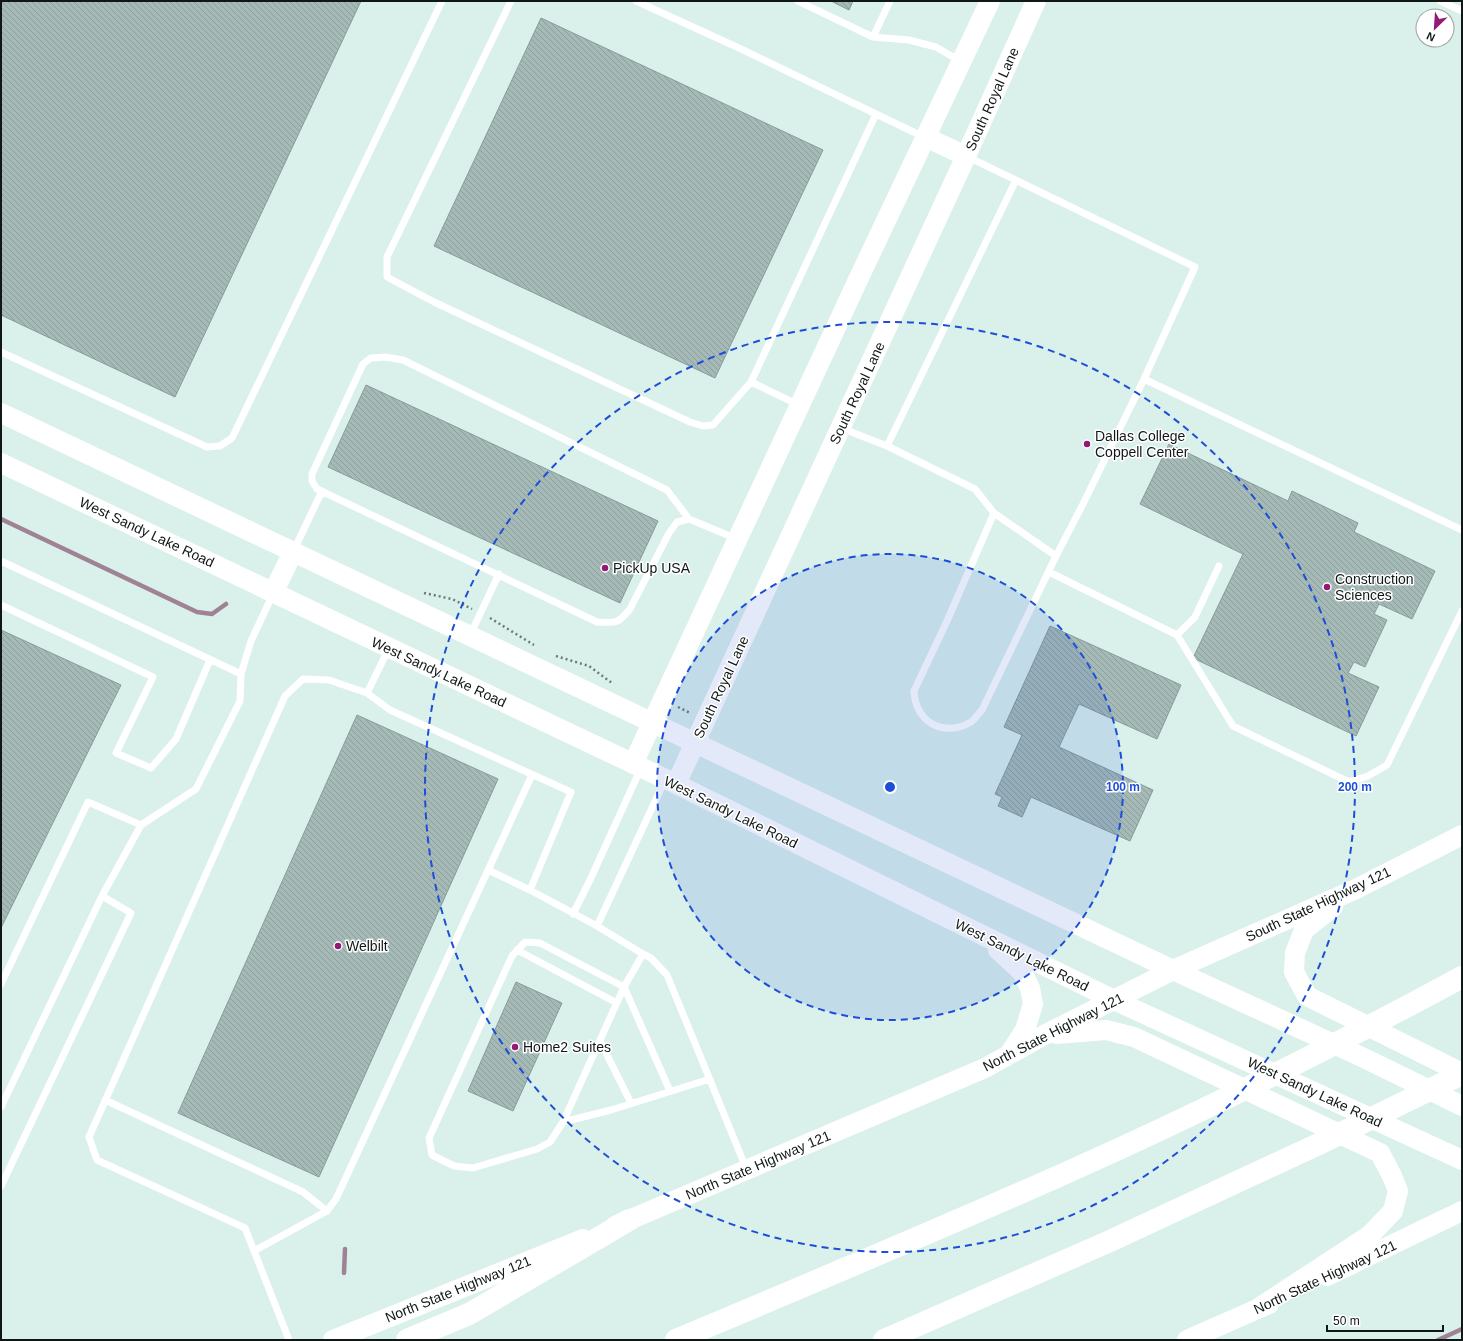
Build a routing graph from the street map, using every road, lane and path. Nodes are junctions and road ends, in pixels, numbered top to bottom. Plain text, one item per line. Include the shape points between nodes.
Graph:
1 (442, 1) edge
2 (511, 1) edge
3 (636, 1) edge
4 (798, 1) edge
5 (890, 1) edge
6 (990, 1) edge
7 (1036, 1) edge
8 (1440, 1) edge
9 (1462, 11) edge
10 (873, 37) junction
11 (961, 62) junction
12 (876, 114) junction
13 (925, 137) junction
14 (966, 156) junction
15 (1016, 180) junction
16 (1, 352) edge
17 (1144, 379) junction
18 (751, 382) junction
19 (800, 405) junction
20 (1, 413) edge
21 (840, 428) junction
22 (887, 446) junction
23 (1, 463) edge
24 (322, 491) junction
25 (994, 513) junction
26 (689, 519) junction
27 (1462, 530) edge
28 (737, 539) junction
29 (293, 552) junction
30 (1056, 556) junction
31 (1, 561) edge
32 (1219, 566) dead end
33 (1049, 572) junction
34 (498, 574) junction
35 (273, 593) junction
36 (1, 605) edge
37 (1462, 611) edge
38 (1178, 635) junction
39 (470, 636) junction
40 (389, 648) junction
41 (210, 660) junction
42 (241, 674) junction
43 (366, 693) junction
44 (653, 722) junction
45 (696, 742) junction
46 (637, 766) junction
47 (532, 775) junction
48 (671, 782) junction
49 (141, 825) junction
50 (1462, 835) edge
51 (488, 870) junction
52 (1356, 889) junction
53 (530, 890) junction
54 (102, 896) junction
55 (573, 914) junction
56 (597, 926) junction
57 (981, 935) junction
58 (517, 950) junction
59 (643, 954) junction
60 (1173, 970) junction
61 (1462, 977) edge
62 (1, 984) edge
63 (624, 987) junction
64 (1114, 1000) junction
65 (617, 1003) junction
66 (1046, 1034) junction
67 (600, 1041) junction
68 (1009, 1055) junction
69 (1462, 1074) edge
70 (710, 1079) junction
71 (670, 1091) junction
72 (105, 1100) junction
73 (630, 1103) junction
74 (1462, 1106) edge
75 (1, 1107) edge
76 (563, 1122) junction
77 (1462, 1160) edge
78 (747, 1170) junction
79 (1, 1186) edge
80 (326, 1211) junction
81 (1462, 1211) edge
82 (629, 1220) junction
83 (254, 1251) junction
84 (1257, 1309) junction
85 (289, 1340) edge
86 (333, 1340) edge
87 (407, 1340) edge
88 (676, 1340) edge
89 (884, 1340) edge
90 (1187, 1340) edge

1 - 16 lane via 232,438 220,446 207,446
2 - 18 lane via 387,257 387,277 434,302 690,422 704,426 712,425
3 - 12 lane
4 - 10 lane
5 - 10 lane
6 - 11 main road
7 - 14 main road, South Royal Lane
8 - 9 lane
10 - 11 lane via 909,40 936,47
11 - 13 main road
12 - 13 lane
12 - 18 lane
13 - 14 main road
13 - 19 main road
14 - 15 lane
14 - 21 main road, South Royal Lane
15 - 17 lane via 1195,266
15 - 22 lane
17 - 27 lane
17 - 30 lane
18 - 19 lane
19 - 28 main road
20 - 29 main road
21 - 22 lane
21 - 45 main road, South Royal Lane
22 - 25 lane via 975,489
23 - 35 main road, West Sandy Lake Road
24 - 26 lane via 312,482 312,474 364,364 371,358 384,357 403,360 667,490
24 - 29 lane
24 - 34 lane
25 - 30 lane
25 - 33 lane via 914,691 917,708 932,724 941,728 962,726 972,721 982,710
26 - 28 lane
26 - 34 lane via 677,522 669,533 630,609 624,617 614,623 597,622
28 - 44 main road
29 - 35 main road
29 - 39 main road
30 - 33 lane
31 - 41 lane
32 - 38 lane via 1195,617
33 - 38 lane
34 - 39 lane
35 - 40 main road, West Sandy Lake Road
35 - 42 lane via 251,641
36 - 41 lane via 153,677 116,753 151,768 176,739
37 - 38 lane via 1387,765 1368,776 1349,782 1233,726
39 - 44 main road
40 - 43 lane
40 - 46 main road, West Sandy Lake Road
41 - 42 lane
42 - 49 lane via 240,701 196,789
43 - 47 lane via 390,710
43 - 72 lane via 329,680 303,679 285,696
44 - 45 main road
44 - 46 main road
45 - 48 main road, South Royal Lane
45 - 60 main road
46 - 48 main road, West Sandy Lake Road
46 - 55 lane via 590,880
47 - 51 lane
47 - 53 lane via 571,792
48 - 56 lane
48 - 57 main road, West Sandy Lake Road
49 - 54 lane
49 - 62 lane via 88,802
50 - 52 main road, South State Highway 121
51 - 53 lane
51 - 80 lane via 336,1199
52 - 60 main road, South State Highway 121
52 - 69 main road via 1304,930 1295,953 1294,972 1307,996
53 - 55 lane
54 - 75 lane
54 - 79 lane via 131,913
55 - 56 lane
56 - 59 lane
57 - 64 main road, West Sandy Lake Road
57 - 68 main road via 1022,972 1030,988 1033,1004 1025,1030
58 - 63 lane via 525,942 540,942
58 - 65 lane
58 - 76 lane via 428,1138 432,1155 454,1166 473,1168 537,1149 550,1142
59 - 63 lane
59 - 70 lane via 651,958 667,975
60 - 64 main road, North State Highway 121
60 - 74 main road
61 - 88 highway via 1391,1016 1228,1098 1063,1175
63 - 65 lane
63 - 71 lane
64 - 66 main road, North State Highway 121
64 - 77 main road, West Sandy Lake Road
65 - 67 lane
66 - 68 main road, North State Highway 121
66 - 84 main road via 1106,1030 1134,1037 1380,1153 1398,1191 1393,1211 1370,1235
67 - 73 lane
67 - 76 lane
68 - 78 main road, North State Highway 121 via 985,1068
69 - 89 highway via 1110,1241
70 - 71 lane
70 - 78 lane
71 - 73 lane
72 - 80 lane via 303,1192
72 - 83 lane via 90,1137 97,1160 245,1228
73 - 76 lane
78 - 82 main road, North State Highway 121
80 - 83 lane
81 - 84 main road, North State Highway 121
82 - 86 main road, North State Highway 121
82 - 87 highway via 469,1314
83 - 85 lane
84 - 90 main road, North State Highway 121

